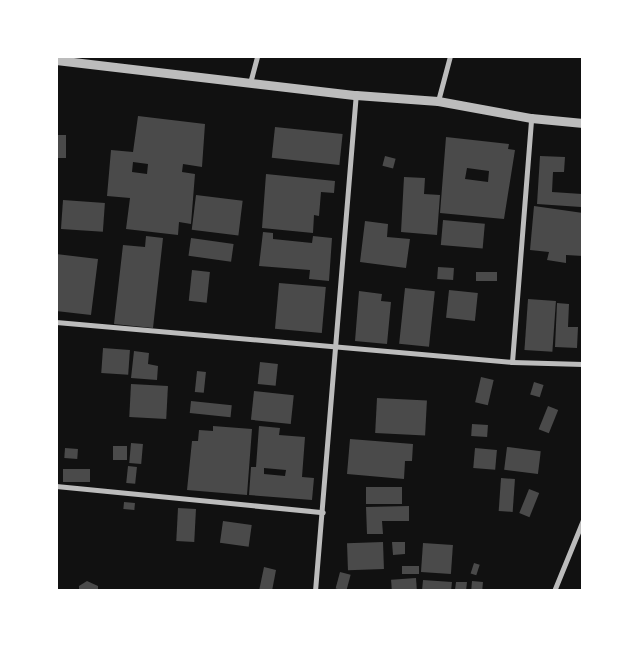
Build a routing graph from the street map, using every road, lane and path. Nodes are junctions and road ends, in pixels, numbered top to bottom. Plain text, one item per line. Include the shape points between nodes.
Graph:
1 (257, 56) edge
2 (450, 56) edge
3 (56, 60) edge
4 (250, 83) junction
5 (356, 95) junction
6 (438, 101) junction
7 (532, 118) junction
8 (583, 123) edge
9 (56, 322) edge
10 (336, 347) junction
11 (512, 362) junction
12 (583, 364) edge
13 (56, 486) edge
14 (323, 512) junction
15 (583, 520) edge
16 (315, 591) edge
17 (554, 591) edge

1 - 4 street
2 - 6 street
3 - 4 street
4 - 5 street
5 - 6 street
5 - 10 street
6 - 7 street
7 - 8 street
7 - 11 street
9 - 10 street
10 - 11 street
10 - 14 street
11 - 12 street
13 - 14 street
14 - 16 street
15 - 17 street

